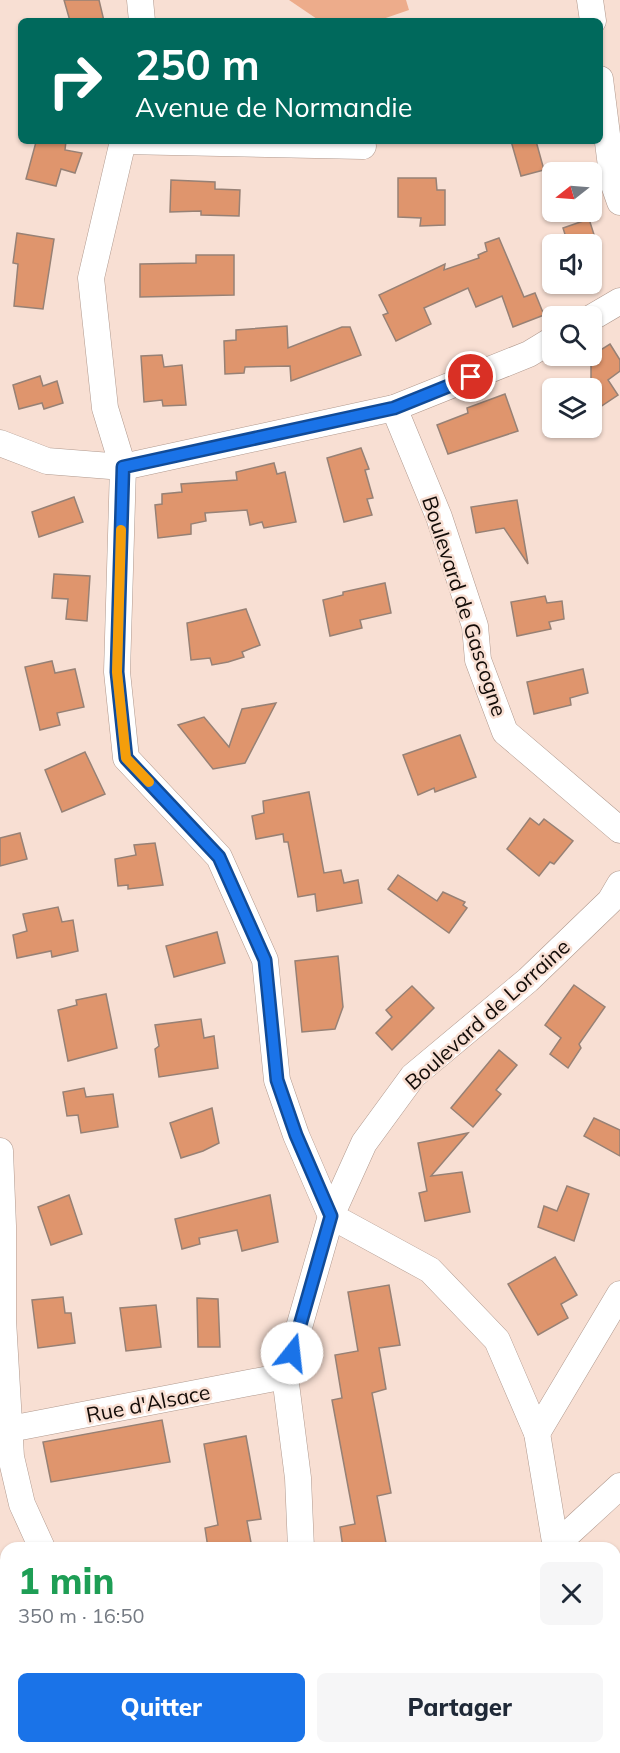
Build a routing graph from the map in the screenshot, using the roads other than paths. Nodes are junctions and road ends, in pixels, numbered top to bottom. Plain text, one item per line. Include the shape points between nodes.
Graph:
1 (141, 0) edge
2 (590, 0) edge
3 (142, 18) edge
4 (593, 18) edge
5 (603, 103) edge
6 (122, 144) edge
7 (267, 144) edge
8 (363, 146) dead end
9 (620, 202) edge
10 (620, 301) edge
11 (602, 312) edge
12 (542, 346) edge
13 (394, 408) junction
14 (0, 443) edge
15 (123, 467) junction
16 (620, 830) edge
17 (620, 884) edge
18 (0, 1151) edge
19 (331, 1216) junction
20 (620, 1294) edge
21 (285, 1376) junction
22 (10, 1429) junction
23 (537, 1433) junction
24 (620, 1486) edge
25 (39, 1542) edge
26 (301, 1542) edge
27 (556, 1542) edge

1 - 3 street
2 - 4 street
5 - 9 street via 613,182
6 - 15 street via 91,278 105,408
7 - 8 street
10 - 11 street
12 - 13 street
13 - 15 street
13 - 16 street, Boulevard de Gascogne via 439,518 475,626 478,660 506,732
14 - 15 street via 47,461
15 - 19 street via 117,672 126,758 219,857 265,960 277,1080
17 - 19 street, Boulevard de Lorraine via 610,901 528,980 413,1076 364,1143
18 - 22 street via 3,1320
19 - 21 street, Boulevard de Lorraine
19 - 23 street via 430,1270 497,1340
20 - 23 street
21 - 22 street, Rue d'Alsace
21 - 26 street via 298,1478
22 - 25 street via 11,1457 22,1504
23 - 27 street
24 - 27 street

